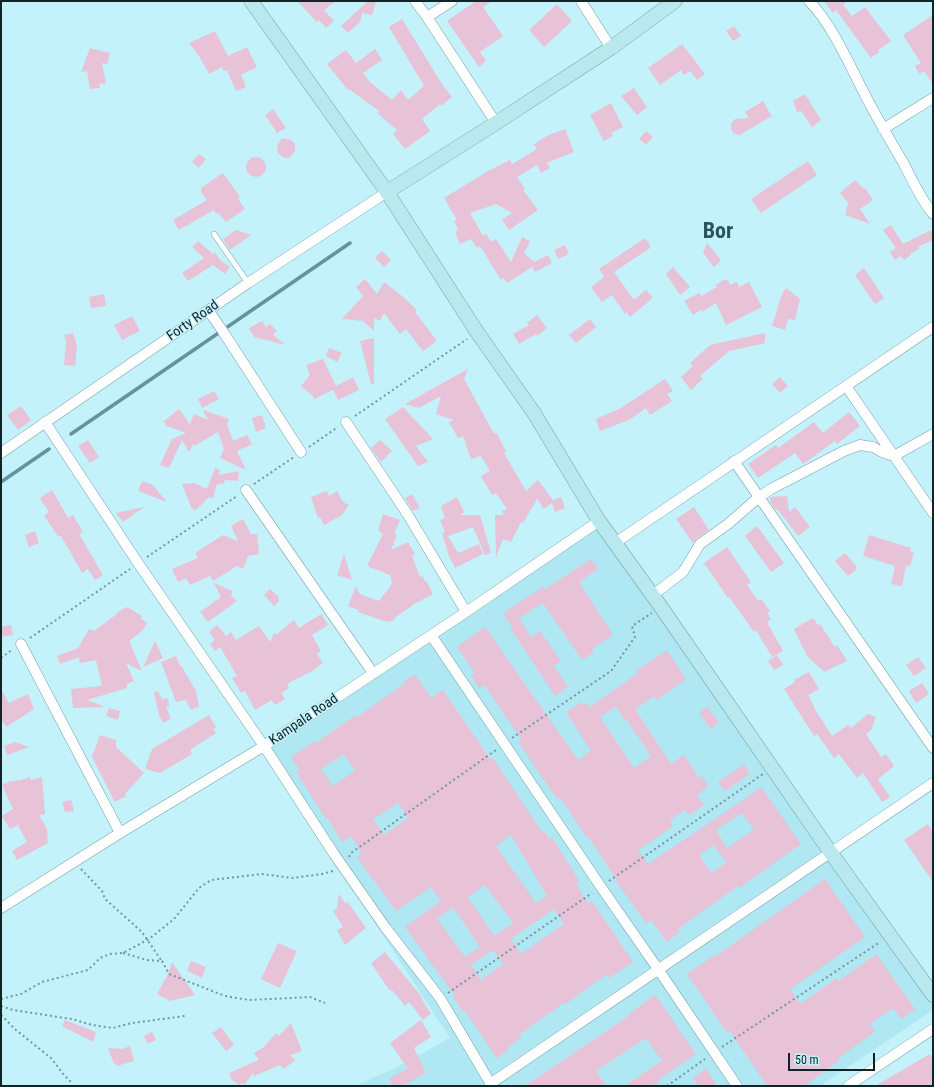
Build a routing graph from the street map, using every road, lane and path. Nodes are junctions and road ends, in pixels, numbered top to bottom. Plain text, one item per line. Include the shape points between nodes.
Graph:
1 (251, 1) edge
2 (415, 1) edge
3 (452, 1) edge
4 (581, 1) edge
5 (675, 1) edge
6 (809, 1) edge
7 (427, 17) junction
8 (611, 48) junction
9 (933, 98) edge
10 (496, 123) junction
11 (883, 129) junction
12 (387, 192) junction
13 (933, 214) edge
14 (214, 234) dead end
15 (248, 283) junction
16 (208, 310) junction
17 (933, 328) edge
18 (846, 386) junction
19 (46, 422) junction
20 (346, 422) dead end
21 (933, 434) edge
22 (1, 452) edge
23 (301, 452) dead end
24 (894, 456) junction
25 (734, 461) junction
26 (246, 490) dead end
27 (759, 497) junction
28 (933, 513) edge
29 (599, 520) junction
30 (615, 543) junction
31 (657, 601) junction
32 (466, 612) junction
33 (431, 635) junction
34 (21, 644) dead end
35 (373, 673) junction
36 (505, 744) junction
37 (264, 746) junction
38 (933, 748) edge
39 (933, 783) edge
40 (120, 833) junction
41 (831, 853) junction
42 (74, 862) junction
43 (343, 867) junction
44 (1, 908) edge
45 (890, 935) junction
46 (147, 940) junction
47 (123, 953) junction
48 (162, 961) junction
49 (658, 969) junction
50 (933, 995) edge
51 (1, 999) edge
52 (325, 1003) dead end
53 (1, 1006) edge
54 (1, 1014) edge
55 (185, 1016) dead end
56 (933, 1029) edge
57 (715, 1052) junction
58 (71, 1082) dead end
59 (491, 1085) edge
60 (667, 1086) edge
61 (737, 1086) edge
62 (848, 1086) edge

1 - 12 street
2 - 7 street
3 - 7 street
4 - 8 street
5 - 8 street
6 - 11 street via 819,11 844,54
7 - 10 street
8 - 10 street
9 - 11 street
10 - 12 street
11 - 13 street via 919,195
12 - 15 street, Forty Road
12 - 29 street via 477,332 534,413
14 - 15 lane
15 - 16 street, Forty Road
16 - 19 street, Forty Road
16 - 23 street
17 - 18 street
18 - 24 street
18 - 25 street
19 - 22 street, Forty Road
19 - 37 street via 138,563
20 - 32 street via 408,515
21 - 24 street
24 - 27 street via 873,446 860,445
24 - 28 street
25 - 27 street
25 - 30 street
26 - 35 street
27 - 31 street via 700,544 683,572
27 - 38 street
29 - 30 street
29 - 32 street, Kampala Road
30 - 31 street
31 - 36 path via 632,626 635,637 612,671
31 - 41 street
32 - 33 street, Kampala Road
33 - 35 street, Kampala Road
33 - 36 street
34 - 40 street
35 - 37 street, Kampala Road
36 - 43 path via 351,853
36 - 49 street
37 - 40 street, Kampala Road
37 - 43 street
39 - 41 street
40 - 42 street, Kampala Road
41 - 45 street
41 - 49 street
42 - 44 street, Kampala Road
42 - 46 path
43 - 46 path via 322,874 292,878 262,874 211,880 199,888 174,919
43 - 59 street via 440,998
45 - 50 street
45 - 57 path
46 - 47 path
46 - 48 path
47 - 48 path via 146,960
47 - 51 path via 110,954 100,958 88,970 42,982 21,994
48 - 52 path via 169,974 225,996 248,1000 310,998
49 - 57 street
49 - 59 street
53 - 55 path via 113,1028
54 - 58 path via 16,1030 51,1058
56 - 62 street
57 - 60 path
57 - 61 street

